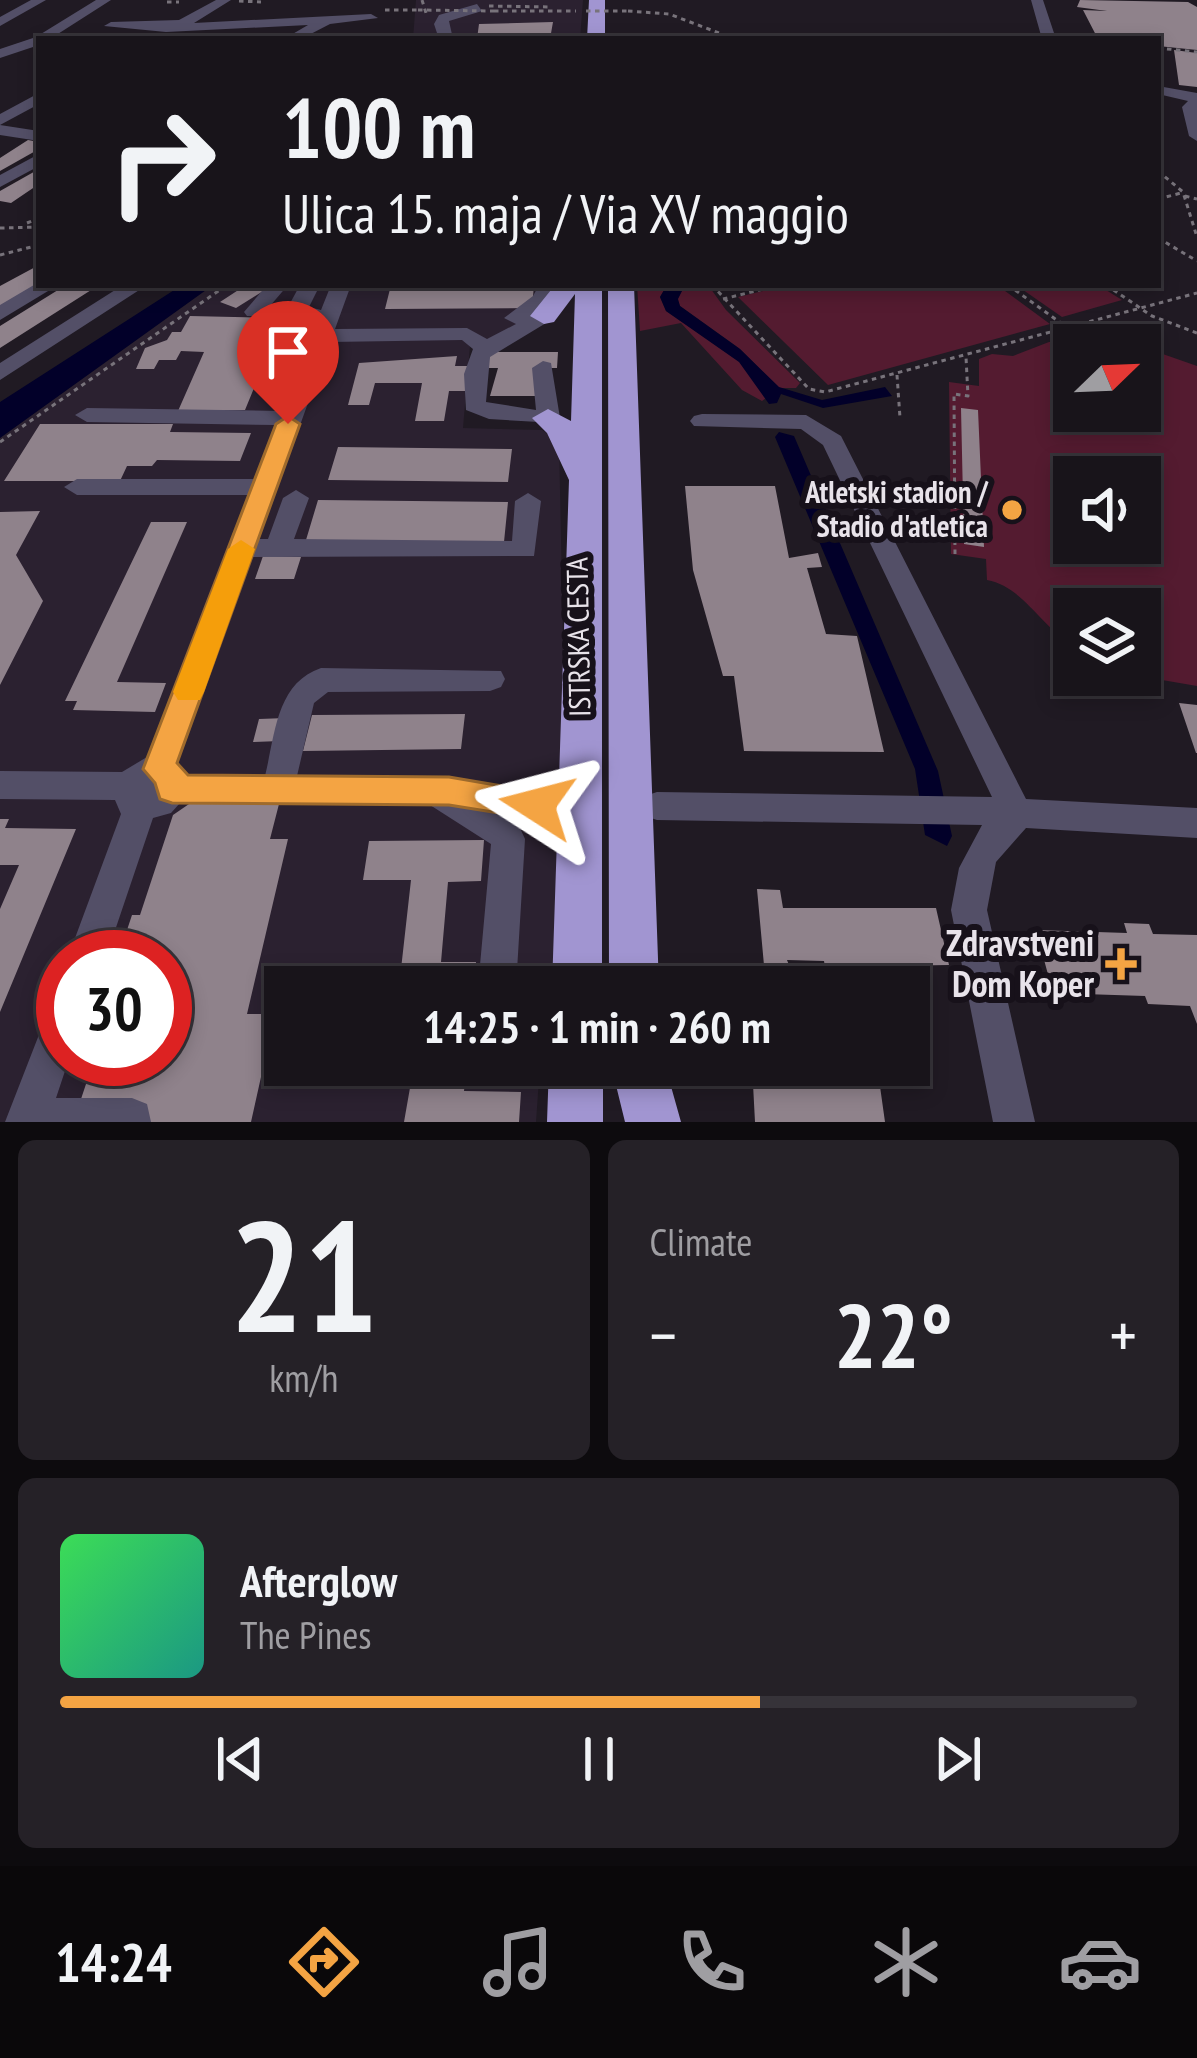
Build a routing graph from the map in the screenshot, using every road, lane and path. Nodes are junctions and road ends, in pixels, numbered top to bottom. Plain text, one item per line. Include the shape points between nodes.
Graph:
1 (40, 0) edge
2 (105, 0) edge
3 (225, 0) edge
4 (234, 1) edge
5 (600, 1) edge
6 (261, 2) edge
7 (1042, 2) edge
8 (170, 5) edge
9 (440, 6) dead end
10 (552, 7) dead end
11 (477, 8) dead end
12 (381, 9) edge
13 (327, 20) junction
14 (240, 21) junction
15 (0, 22) edge
16 (111, 26) dead end
17 (142, 26) junction
18 (166, 28) dead end
19 (45, 36) edge
20 (130, 36) edge
21 (297, 36) edge
22 (446, 36) edge
23 (596, 36) edge
24 (615, 36) edge
25 (727, 36) edge
26 (1048, 36) edge
27 (36, 40) edge
28 (1161, 48) edge
29 (1197, 52) edge
30 (0, 54) edge
31 (1161, 91) edge
32 (36, 100) edge
33 (1197, 100) edge
34 (0, 121) edge
35 (0, 130) edge
36 (36, 136) edge
37 (1197, 136) edge
38 (36, 161) edge
39 (1161, 174) edge
40 (0, 182) edge
41 (1161, 190) edge
42 (1183, 194) junction
43 (1171, 196) junction
44 (1161, 198) edge
45 (1197, 200) edge
46 (36, 219) edge
47 (25, 224) junction
48 (36, 226) edge
49 (0, 229) edge
50 (1197, 237) edge
51 (1161, 240) edge
52 (36, 245) edge
53 (0, 256) edge
54 (1197, 261) edge
55 (43, 288) edge
56 (132, 288) edge
57 (223, 288) edge
58 (275, 288) edge
59 (308, 288) edge
60 (340, 288) edge
61 (548, 288) edge
62 (567, 288) edge
63 (589, 288) edge
64 (621, 288) edge
65 (634, 288) edge
66 (714, 288) edge
67 (768, 288) edge
68 (1012, 288) edge
69 (1110, 288) edge
70 (1197, 292) edge
71 (722, 299) junction
72 (1140, 308) junction
73 (295, 313) junction
74 (0, 314) edge
75 (544, 316) junction
76 (622, 319) junction
77 (1062, 324) edge
78 (1082, 324) edge
79 (325, 325) junction
80 (1053, 332) edge
81 (1197, 334) edge
82 (476, 341) junction
83 (423, 351) dead end
84 (966, 355) junction
85 (0, 373) edge
86 (896, 373) junction
87 (87, 415) dead end
88 (290, 418) junction
89 (548, 418) junction
90 (900, 418) dead end
91 (702, 421) dead end
92 (0, 442) edge
93 (585, 482) junction
94 (77, 487) dead end
95 (264, 487) junction
96 (296, 498) dead end
97 (528, 501) dead end
98 (242, 548) junction
99 (278, 548) junction
100 (955, 554) dead end
101 (490, 679) dead end
102 (165, 779) junction
103 (0, 785) edge
104 (278, 789) junction
105 (430, 791) junction
106 (134, 797) junction
107 (537, 805) dead end
108 (657, 806) dead end
109 (1017, 814) junction
110 (1197, 823) edge
111 (95, 930) edge
112 (498, 966) edge
113 (578, 966) edge
114 (634, 966) edge
115 (40, 1086) edge
116 (576, 1086) edge
117 (636, 1086) edge
118 (642, 1086) edge
119 (132, 1119) edge
120 (27, 1120) edge
121 (575, 1122) edge
122 (636, 1122) edge
123 (653, 1122) edge
124 (1014, 1122) edge

1 - 15 street
2 - 19 street
3 - 17 street via 182,24
4 - 6 path
5 - 23 highway
5 - 24 highway
6 - 14 street
7 - 26 street
8 - 17 street
9 - 10 path
11 - 22 street via 443,19
12 - 13 street
12 - 25 path, bridge via 661,12
13 - 14 street
13 - 21 street
14 - 18 street
16 - 17 street
17 - 20 street
27 - 30 street
28 - 29 path
31 - 33 street
32 - 34 street
33 - 37 street via 1190,107
35 - 36 street
38 - 40 street
39 - 42 path
41 - 43 path
42 - 43 path
42 - 45 path
42 - 50 path
43 - 44 path
46 - 47 path
47 - 48 path
47 - 49 path
51 - 54 path
52 - 53 path
55 - 74 street
56 - 85 street
57 - 92 path
58 - 73 street via 254,312
59 - 73 street
60 - 79 street
61 - 82 street
62 - 75 highway
63 - 93 highway, ISTRSKA CESTA
64 - 76 highway, ISTRSKA CESTA
65 - 76 highway via 634,308
66 - 71 path
67 - 71 path
68 - 77 path
69 - 72 path
70 - 72 path
71 - 86 path via 809,389
72 - 78 path
72 - 81 path
73 - 79 street
75 - 82 street via 514,338
75 - 89 street
76 - 114 highway, ISTRSKA CESTA
79 - 82 street
79 - 88 street
80 - 84 path
82 - 83 street
82 - 89 street via 474,405
84 - 86 path
84 - 100 path via 968,396 954,394
86 - 90 path
87 - 88 street
88 - 95 street
89 - 93 highway
91 - 109 street via 806,422 833,441
93 - 113 highway, ISTRSKA CESTA
94 - 95 street
95 - 98 street
96 - 99 street
97 - 99 street via 525,550
98 - 99 street
98 - 102 street
101 - 104 street via 321,680 300,697
102 - 104 street
102 - 106 street via 159,803
103 - 106 street
104 - 105 street
105 - 107 street
105 - 112 street via 508,839
106 - 111 street
108 - 109 street
109 - 110 street
109 - 124 street via 988,838 971,877 969,910
115 - 120 street
116 - 121 highway
117 - 122 highway
118 - 123 highway
119 - 120 street

